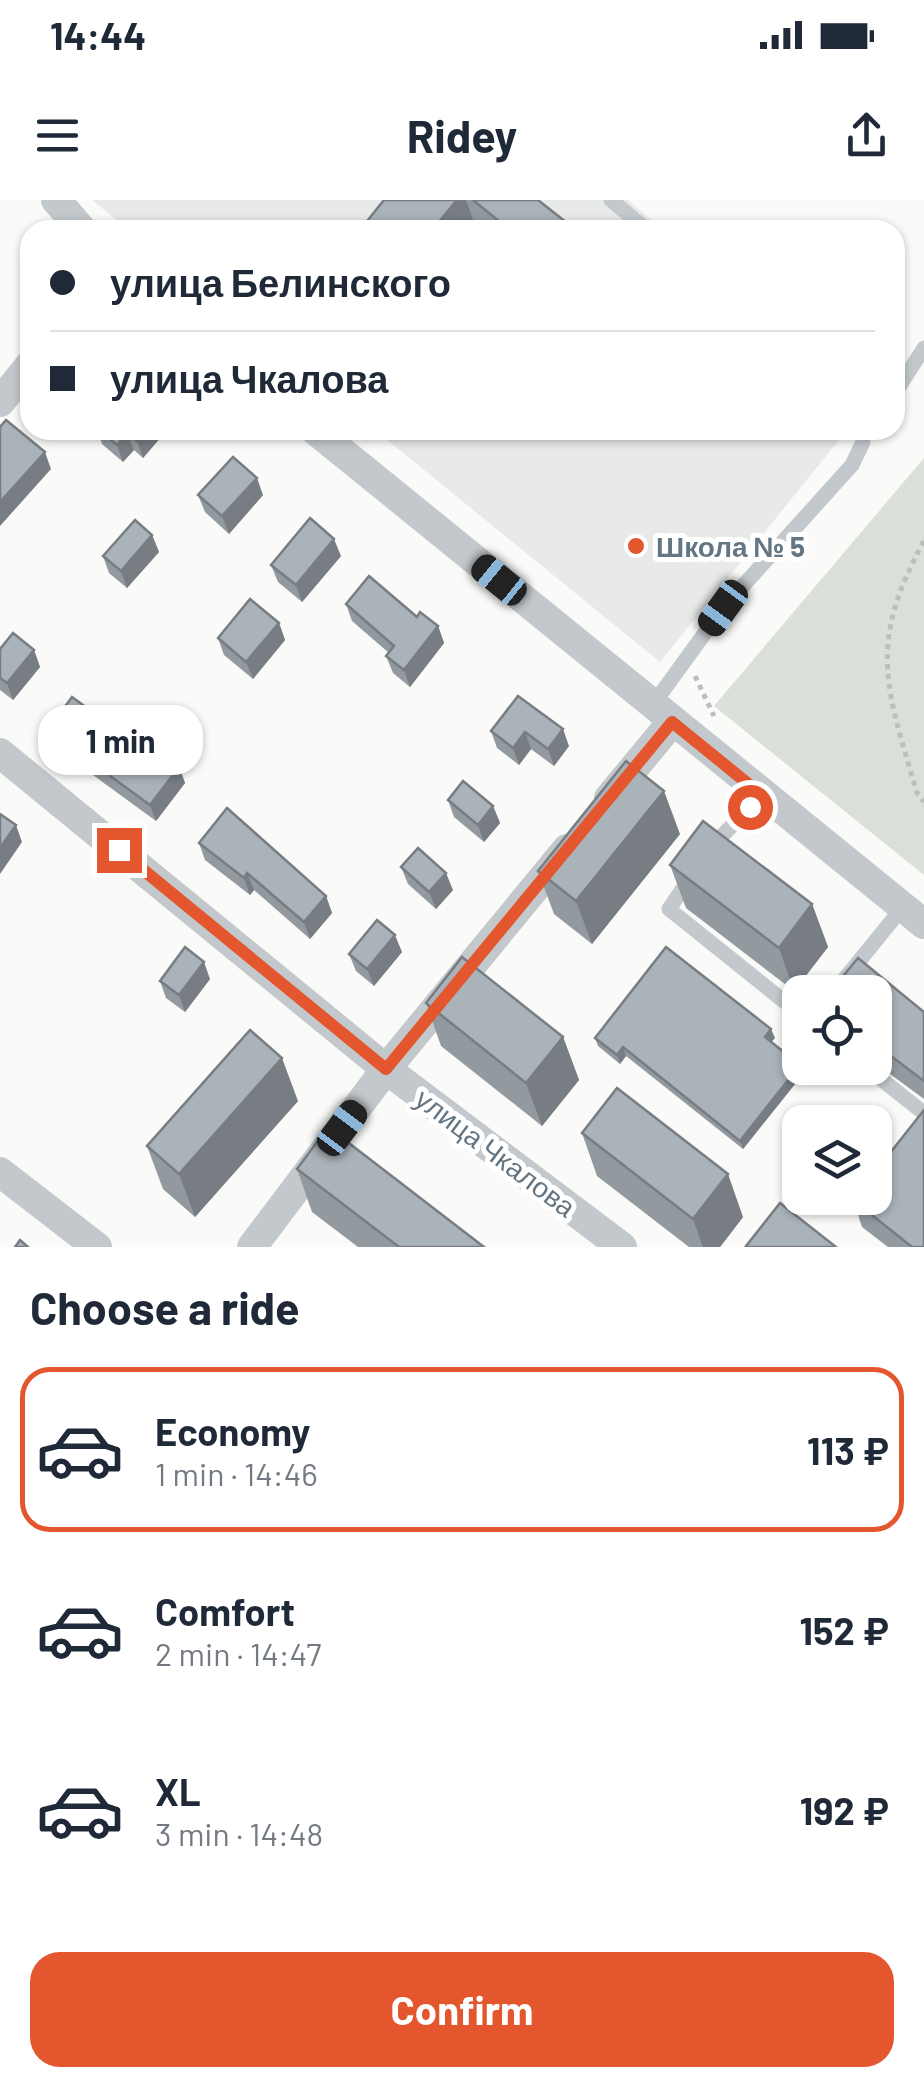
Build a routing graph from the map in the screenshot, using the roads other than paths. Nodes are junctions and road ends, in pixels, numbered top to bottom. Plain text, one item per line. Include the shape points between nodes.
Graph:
1 (56, 200) edge
2 (610, 200) edge
3 (73, 220) edge
4 (635, 220) edge
5 (924, 348) edge
6 (905, 377) edge
7 (20, 378) edge
8 (0, 402) edge
9 (327, 440) edge
10 (862, 440) edge
11 (662, 714) junction
12 (0, 753) edge
13 (762, 795) junction
14 (914, 916) edge
15 (852, 975) edge
16 (782, 1000) edge
17 (386, 1069) junction
18 (889, 1085) edge
19 (924, 1113) edge
20 (0, 1172) edge
21 (96, 1247) edge
22 (252, 1247) edge
23 (622, 1247) edge

1 - 3 street
2 - 4 lane
5 - 6 lane
7 - 8 street
9 - 11 street
10 - 11 lane via 852,464 686,658
11 - 13 street
11 - 17 street
12 - 17 street, улица Чкалова
13 - 14 street
13 - 16 lane via 709,850 668,909
14 - 15 lane
17 - 22 street
17 - 23 street, улица Чкалова
18 - 19 lane
20 - 21 street

